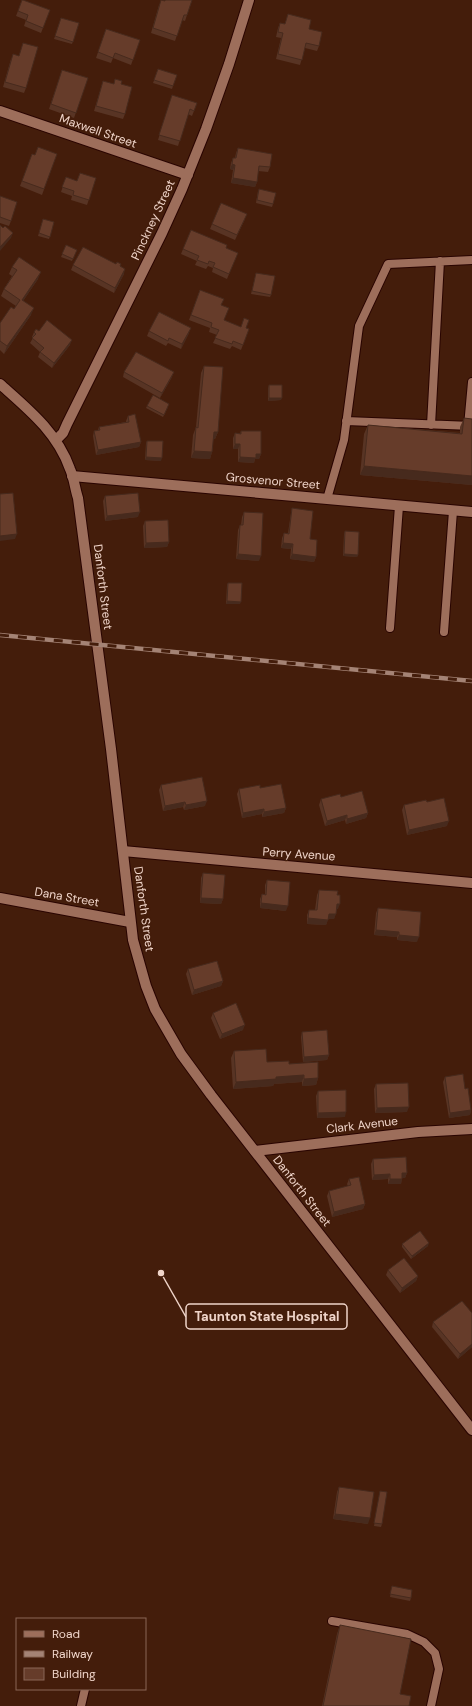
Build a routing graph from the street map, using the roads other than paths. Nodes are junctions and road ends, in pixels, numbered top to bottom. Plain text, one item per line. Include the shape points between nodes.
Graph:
1 (249, 0) edge
2 (0, 111) edge
3 (188, 175) junction
4 (472, 260) edge
5 (440, 261) junction
6 (472, 382) edge
7 (0, 384) edge
8 (346, 421) junction
9 (431, 424) junction
10 (470, 426) edge
11 (56, 440) junction
12 (72, 476) junction
13 (327, 499) junction
14 (399, 506) junction
15 (453, 510) junction
16 (472, 512) edge
17 (390, 628) dead end
18 (444, 632) dead end
19 (123, 851) junction
20 (472, 883) edge
21 (0, 898) edge
22 (130, 922) junction
23 (472, 1129) edge
24 (254, 1151) junction
25 (472, 1430) edge
26 (332, 1621) dead end
27 (85, 1690) edge
28 (81, 1706) edge
29 (431, 1706) edge

1 - 3 street, Pinckney Street via 227,71
2 - 3 street, Maxwell Street
3 - 11 street, Pinckney Street via 67,424
4 - 5 lane
5 - 8 lane via 388,264 359,326
5 - 9 lane
6 - 10 lane
7 - 11 street, Danforth Street via 41,422
8 - 9 lane
8 - 13 lane via 344,440
9 - 10 lane
11 - 12 street, Danforth Street
12 - 13 street, Grosvenor Street
12 - 19 street, Danforth Street via 78,498
13 - 14 street, Grosvenor Street
14 - 15 street, Grosvenor Street
14 - 17 lane
15 - 16 street, Grosvenor Street
15 - 18 lane
19 - 20 street, Perry Avenue
19 - 22 street, Danforth Street
21 - 22 street, Dana Street
22 - 24 street, Danforth Street via 138,961 155,1009 196,1075
23 - 24 street, Clark Avenue via 418,1132
24 - 25 street, Danforth Street
26 - 29 lane via 407,1634 424,1642 435,1653 439,1669
27 - 28 lane

